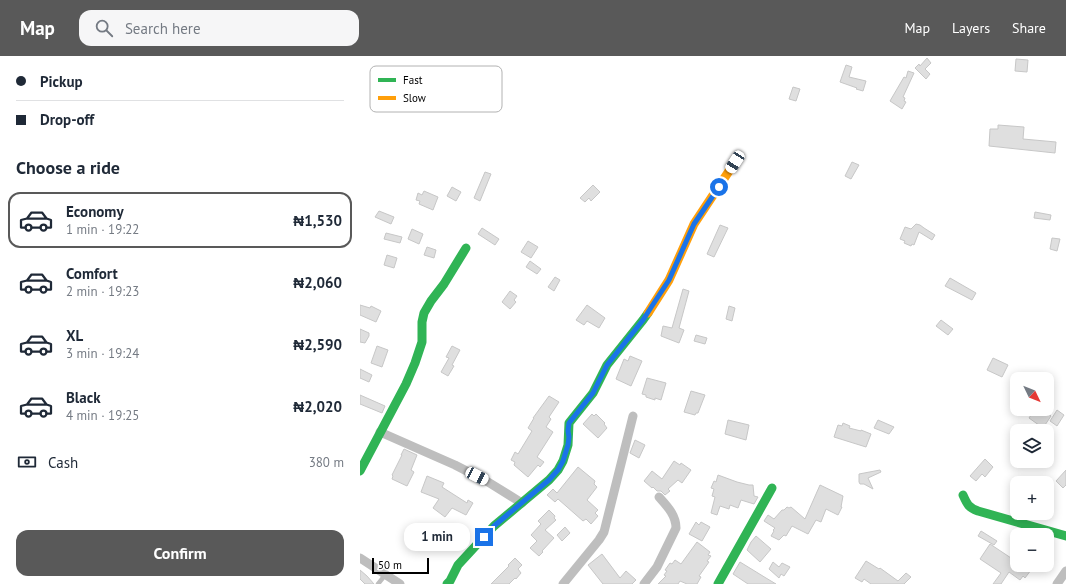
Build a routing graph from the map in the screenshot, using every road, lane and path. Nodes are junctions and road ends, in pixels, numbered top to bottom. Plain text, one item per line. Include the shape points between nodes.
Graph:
1 (735, 162) dead end
2 (466, 248) dead end
3 (633, 416) dead end
4 (380, 432) junction
5 (360, 471) edge
6 (772, 488) dead end
7 (963, 495) dead end
8 (659, 497) dead end
9 (522, 503) junction
10 (1066, 536) edge
11 (360, 558) edge
12 (1066, 571) edge
13 (386, 574) junction
14 (378, 584) edge
15 (400, 584) edge
16 (447, 584) edge
17 (563, 584) edge
18 (644, 584) edge
19 (718, 584) edge
20 (1056, 584) edge

1 - 9 street via 694,224 669,280 643,320 607,365 593,393 569,423 568,445 558,470
2 - 4 street via 424,313 422,342 415,363
3 - 17 street via 604,532
4 - 5 street
4 - 9 street via 455,465
6 - 19 street
7 - 10 street via 967,504 978,512
8 - 18 street via 674,517 676,528 657,567
9 - 16 street via 494,526 458,565
11 - 13 street
12 - 20 street
13 - 14 lane
13 - 15 street

